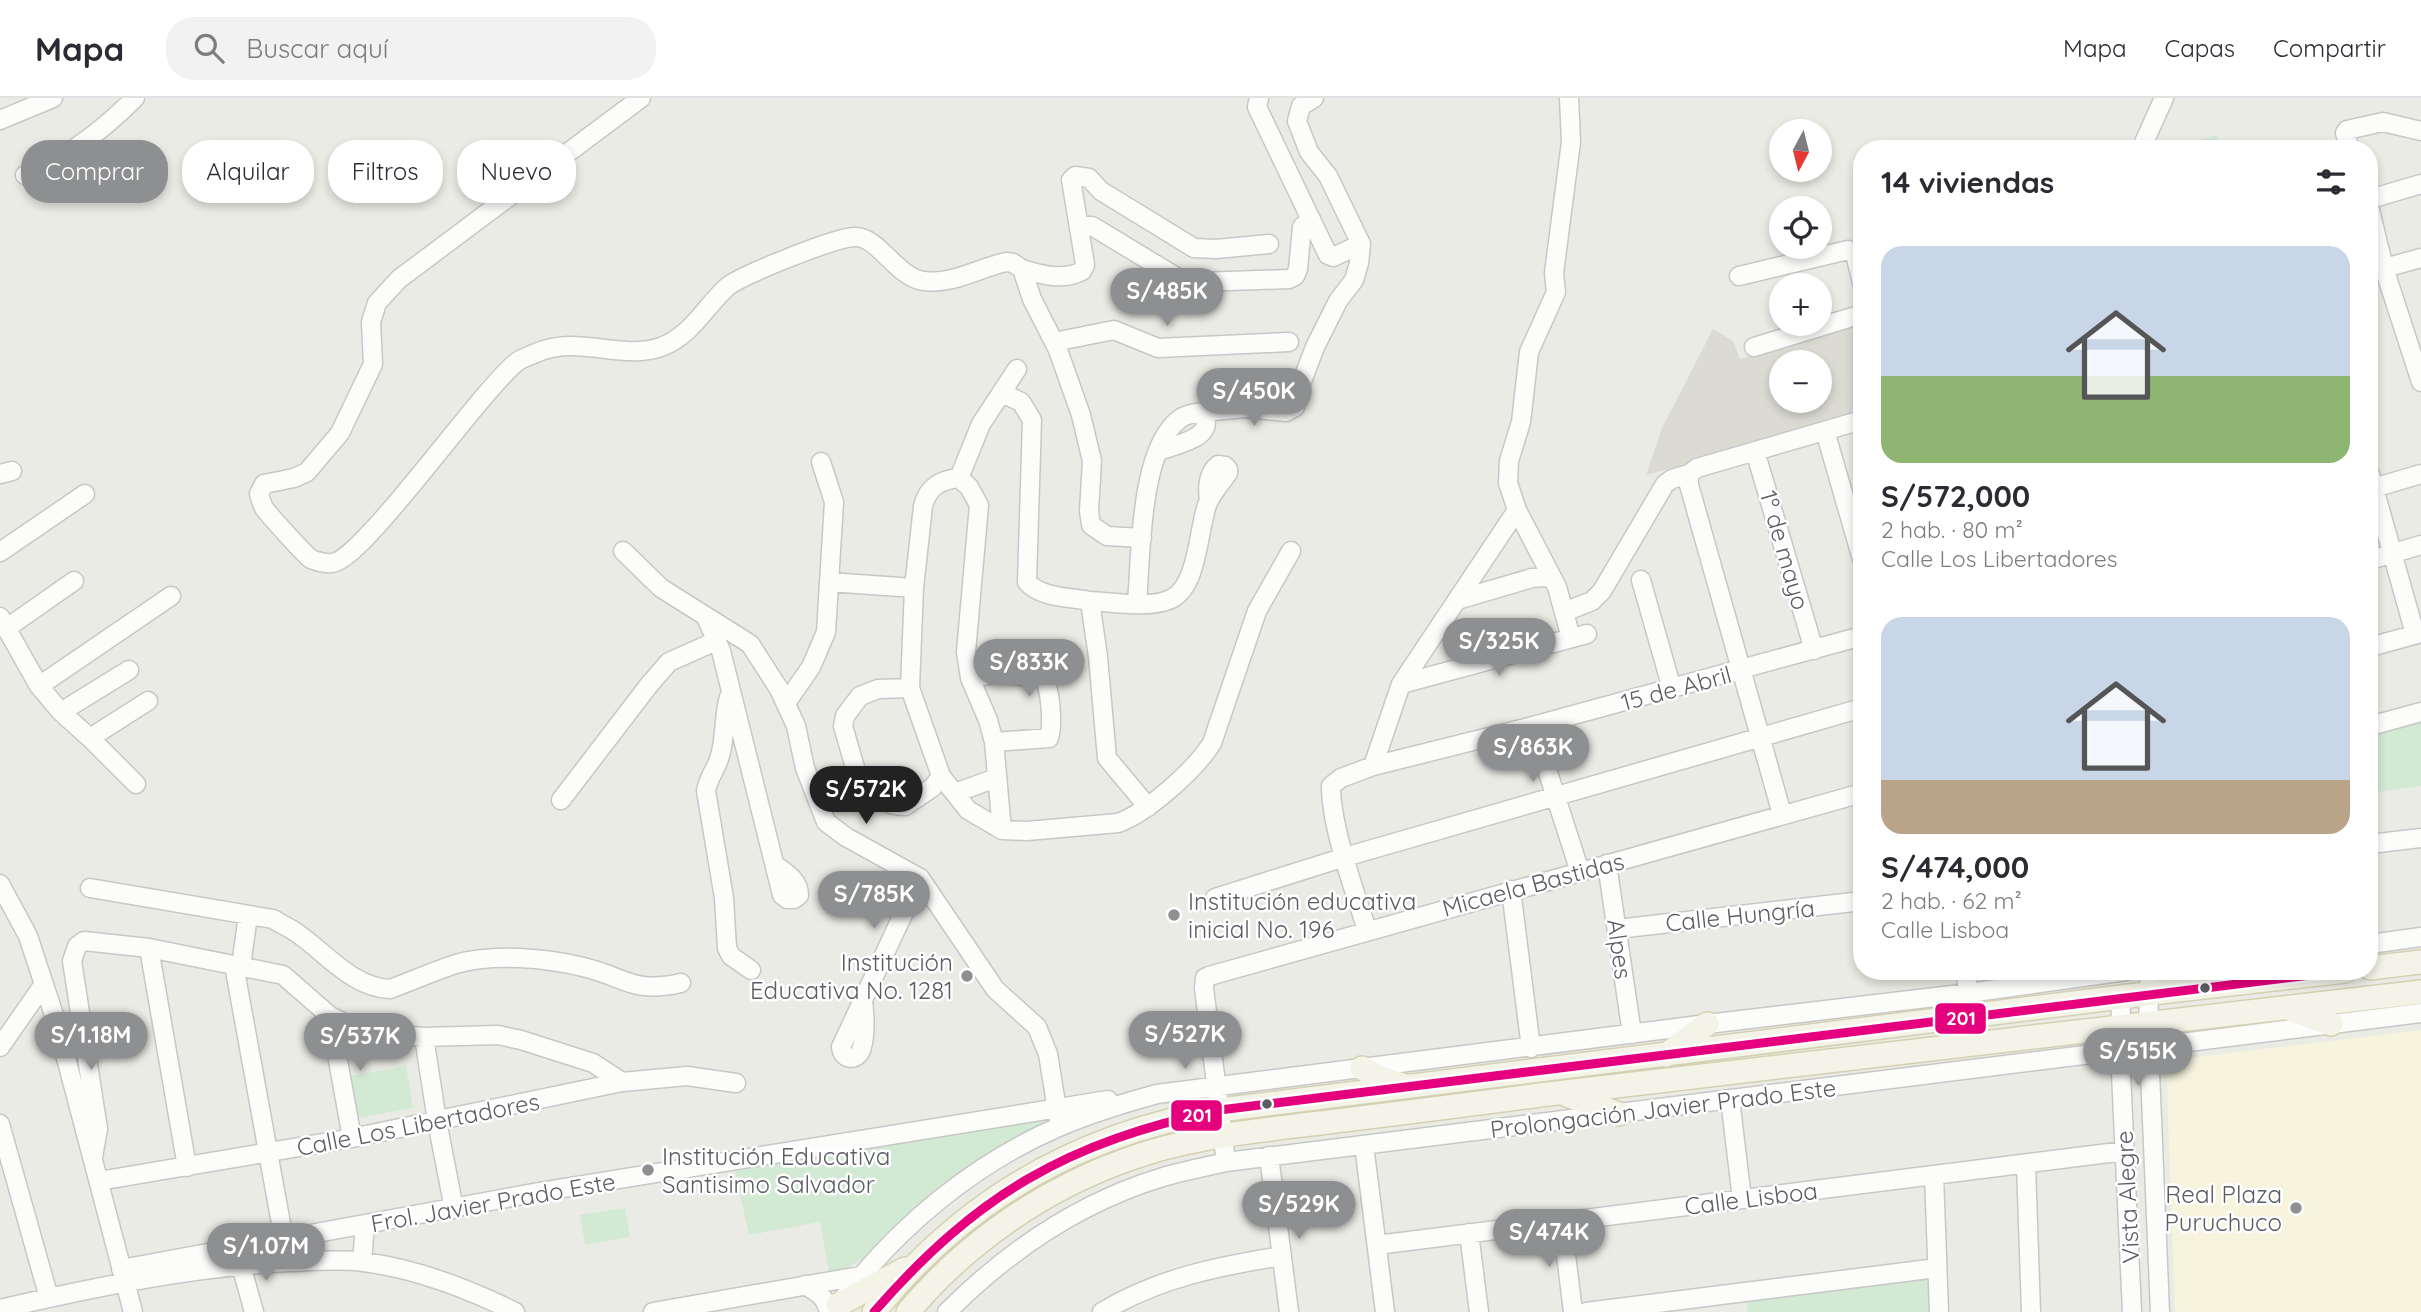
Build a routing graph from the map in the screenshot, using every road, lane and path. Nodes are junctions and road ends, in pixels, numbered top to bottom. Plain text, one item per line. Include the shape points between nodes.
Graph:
1 (52, 98) edge
2 (135, 98) edge
3 (641, 98) edge
4 (1259, 98) edge
5 (1314, 98) edge
6 (1569, 98) edge
7 (2164, 98) edge
8 (22, 104) edge
9 (0, 120) edge
10 (2421, 131) edge
11 (86, 140) edge
12 (2145, 140) edge
13 (2347, 140) edge
14 (2421, 184) edge
15 (2378, 197) edge
16 (1311, 219) junction
17 (1079, 229) junction
18 (1269, 244) dead end
19 (1361, 244) junction
20 (1853, 253) edge
21 (2421, 258) edge
22 (1022, 269) junction
23 (2378, 270) edge
24 (2378, 273) edge
25 (1739, 276) dead end
26 (1853, 317) edge
27 (1054, 342) junction
28 (1289, 342) dead end
29 (1754, 346) dead end
30 (1017, 369) dead end
31 (2421, 382) edge
32 (1002, 393) junction
33 (1853, 423) edge
34 (1825, 431) junction
35 (1755, 451) junction
36 (821, 462) dead end
37 (1689, 474) junction
38 (2421, 474) edge
39 (959, 478) junction
40 (2378, 483) edge
41 (85, 494) dead end
42 (1209, 500) dead end
43 (2378, 507) edge
44 (1517, 510) junction
45 (1853, 528) edge
46 (1142, 538) junction
47 (2421, 545) edge
48 (622, 551) dead end
49 (1291, 551) dead end
50 (0, 552) edge
51 (2392, 553) junction
52 (2378, 557) edge
53 (1552, 579) junction
54 (1641, 580) dead end
55 (74, 581) dead end
56 (829, 582) junction
57 (914, 588) junction
58 (171, 596) dead end
59 (1457, 600) junction
60 (1090, 601) junction
61 (1137, 603) junction
62 (1564, 612) junction
63 (706, 617) junction
64 (4, 622) edge
65 (2418, 634) edge
66 (1853, 639) edge
67 (716, 641) junction
68 (2378, 645) edge
69 (1814, 650) junction
70 (129, 670) dead end
71 (1740, 671) junction
72 (970, 678) junction
73 (1401, 684) junction
74 (39, 686) junction
75 (911, 688) junction
76 (1672, 689) junction
77 (730, 694) junction
78 (148, 701) dead end
79 (786, 703) junction
80 (1853, 711) edge
81 (61, 712) junction
82 (2421, 712) edge
83 (2378, 724) edge
84 (1533, 726) junction
85 (90, 737) junction
86 (1760, 738) junction
87 (994, 742) junction
88 (1373, 766) junction
89 (941, 776) junction
90 (996, 778) junction
91 (136, 783) dead end
92 (955, 793) junction
93 (1853, 795) edge
94 (1556, 797) junction
95 (561, 800) dead end
96 (1148, 807) junction
97 (1782, 814) junction
98 (1002, 830) junction
99 (2421, 838) edge
100 (2378, 843) edge
101 (1345, 857) junction
102 (1608, 864) junction
103 (775, 865) dead end
104 (1580, 872) junction
105 (920, 878) junction
106 (0, 884) edge
107 (90, 888) dead end
108 (1511, 890) junction
109 (1215, 898) dead end
110 (1853, 902) edge
111 (248, 915) junction
112 (1617, 929) junction
113 (1367, 930) junction
114 (2421, 937) edge
115 (2378, 943) edge
116 (149, 948) junction
117 (2421, 962) edge
118 (238, 966) junction
119 (2378, 967) edge
120 (751, 970) dead end
121 (1967, 980) edge
122 (2036, 980) edge
123 (2265, 980) edge
124 (681, 983) dead end
125 (2150, 983) edge
126 (44, 984) junction
127 (2212, 986) junction
128 (2421, 992) edge
129 (1969, 993) junction
130 (2121, 998) junction
131 (863, 1001) dead end
132 (2286, 1008) junction
133 (2421, 1013) edge
134 (330, 1016) junction
135 (2198, 1018) junction
136 (1707, 1024) junction
137 (2148, 1024) junction
138 (2331, 1024) junction
139 (2120, 1028) junction
140 (1632, 1034) junction
141 (2, 1037) edge
142 (424, 1037) junction
143 (1531, 1048) junction
144 (2149, 1048) junction
145 (2120, 1051) junction
146 (1666, 1055) junction
147 (1362, 1068) junction
148 (622, 1082) junction
149 (737, 1083) dead end
150 (1218, 1086) junction
151 (1411, 1087) junction
152 (1560, 1093) junction
153 (1157, 1094) junction
154 (1730, 1099) junction
155 (1057, 1107) junction
156 (1220, 1110) junction
157 (1619, 1114) junction
158 (2123, 1117) junction
159 (2151, 1118) junction
160 (437, 1121) junction
161 (0, 1124) edge
162 (1059, 1127) junction
163 (1223, 1136) junction
164 (352, 1138) junction
165 (1364, 1145) junction
166 (267, 1153) junction
167 (1269, 1156) junction
168 (93, 1157) junction
169 (2126, 1159) junction
170 (1226, 1162) junction
171 (2026, 1164) junction
172 (2153, 1164) junction
173 (187, 1167) junction
174 (1934, 1175) junction
175 (99, 1181) junction
176 (1742, 1199) junction
177 (454, 1209) junction
178 (1562, 1222) junction
179 (365, 1225) junction
180 (1469, 1233) junction
181 (284, 1240) junction
182 (1377, 1245) junction
183 (1282, 1256) junction
184 (362, 1262) junction
185 (917, 1263) junction
186 (241, 1265) junction
187 (1937, 1268) junction
188 (123, 1276) junction
189 (860, 1276) junction
190 (805, 1285) junction
191 (49, 1298) junction
192 (0, 1309) edge
193 (833, 1310) edge
194 (133, 1312) edge
195 (254, 1312) edge
196 (515, 1312) edge
197 (653, 1312) edge
198 (874, 1312) edge
199 (908, 1312) edge
200 (947, 1312) edge
201 (1102, 1312) edge
202 (1289, 1312) edge
203 (1385, 1312) edge
204 (1479, 1312) edge
205 (1573, 1312) edge
206 (1586, 1312) edge
207 (1939, 1312) edge
208 (2031, 1312) edge
209 (2132, 1312) edge
210 (2160, 1312) edge

1 - 8 street
2 - 11 street
3 - 22 street via 399,279 377,303 371,322 373,364 340,433 307,472 264,484 258,494 263,507 312,559 331,564 343,560 518,361 551,346 649,350 663,346 684,334 728,287 761,269 843,238 858,236 869,242 920,281 949,281 1006,262
4 - 16 street via 1257,107
5 - 19 street via 1301,106 1297,121 1309,152 1328,176
6 - 44 street via 1571,142 1554,273 1556,292 1529,352 1521,422 1509,461 1508,483
7 - 12 street
8 - 9 street
10 - 13 street via 2383,122 2347,130
14 - 15 street
16 - 17 street via 1302,227 1295,276 1278,279 1200,282 1178,278 1092,226
16 - 19 street via 1330,257
17 - 18 street via 1071,180 1075,176 1089,177 1101,191 1194,248
17 - 22 street via 1082,271 1063,277
19 - 46 street via 1354,280 1315,347 1295,407 1286,412 1246,408 1202,412 1180,419 1159,451 1144,496
20 - 25 street via 1848,250
21 - 23 street
22 - 27 street
24 - 31 street
26 - 29 street
27 - 28 street via 1114,330 1158,348
27 - 46 street via 1081,415 1092,461 1091,525 1107,536
30 - 32 street
32 - 39 street via 981,424
32 - 60 street via 1021,402 1032,420 1027,582 1045,594
33 - 34 street
34 - 35 street
34 - 45 street
35 - 37 street
35 - 69 street, 1º de mayo
36 - 56 street via 834,502
37 - 62 street via 1665,484 1602,591 1592,601
37 - 71 street
38 - 40 street
39 - 57 street via 937,483 926,496
39 - 72 street via 979,505 966,652
41 - 50 street
42 - 61 street via 1193,568 1181,593 1170,600
43 - 51 street
44 - 53 street
44 - 59 street
46 - 61 street
47 - 51 street
48 - 63 street via 661,588
49 - 96 street via 1257,611 1212,743 1200,762
51 - 52 street
51 - 65 street
53 - 59 street via 1532,578
53 - 62 street
54 - 76 street
55 - 64 street
56 - 57 street
56 - 79 street via 827,632 811,667
57 - 75 street
58 - 74 street
59 - 73 street
60 - 61 street
60 - 96 street via 1107,758
62 - 73 street via 1579,636
63 - 67 street
63 - 79 street via 750,644
64 - 74 street
65 - 68 street
66 - 69 street, 15 de Abril
67 - 77 street
67 - 95 street via 669,662
69 - 71 street, 15 de Abril
70 - 81 street
71 - 76 street, 15 de Abril
71 - 86 street
72 - 87 street
72 - 87 street via 994,674 1042,677 1047,682 1049,738
73 - 88 street
74 - 81 street
75 - 89 street
75 - 89 street via 878,689 860,696 845,716 858,778 886,804 905,806
76 - 84 street, 15 de Abril
77 - 103 street
77 - 120 street via 719,761 706,791 724,898 727,948
78 - 85 street
79 - 105 street via 826,822
80 - 86 street
81 - 85 street
82 - 83 street
84 - 88 street, 15 de Abril
84 - 94 street
85 - 91 street
86 - 94 street
86 - 97 street
87 - 90 street
88 - 101 street, 15 de Abril via 1331,786
89 - 92 street
90 - 92 street
90 - 98 street
92 - 98 street via 968,810
93 - 97 street, Micaela Bastidas
94 - 101 street
94 - 104 street
96 - 98 street via 1118,824
97 - 102 street, Micaela Bastidas
99 - 100 street
101 - 109 street
101 - 113 street
102 - 104 street, Micaela Bastidas
102 - 112 street, Alpes
104 - 108 street, Micaela Bastidas
105 - 131 street
105 - 155 street via 995,989 1037,1027 1048,1054
106 - 126 street via 28,936
107 - 111 street
108 - 113 street, Micaela Bastidas
108 - 143 street
110 - 112 street, Calle Hungría
111 - 118 street
111 - 124 street via 273,919 297,932 332,962 381,989 457,963 500,958 586,967 631,985
112 - 140 street, Alpes
113 - 150 street, Micaela Bastidas via 1205,978
114 - 115 street
116 - 118 street
116 - 168 street via 84,941 74,952 98,1129
116 - 173 street
117 - 119 main road
118 - 134 street via 283,975
118 - 166 street
121 - 129 street
122 - 129 street
123 - 127 main road
125 - 127 main road
125 - 130 main road
125 - 137 street, Vista Alegre
126 - 141 street
126 - 168 street
127 - 135 main road via 2192,1002 2191,1010
128 - 132 main road, Prolongación Javier Prado Este
129 - 136 street
130 - 139 street, Vista Alegre
130 - 146 main road
132 - 135 main road, Prolongación Javier Prado Este
132 - 138 main road
133 - 138 street, Prolongación Javier Prado Este
134 - 142 street via 358,1030
134 - 164 street
135 - 137 main road, Prolongación Javier Prado Este
136 - 140 street
136 - 146 main road
137 - 139 main road, Prolongación Javier Prado Este
137 - 144 street, Vista Alegre
138 - 144 street, Prolongación Javier Prado Este
139 - 145 street, Vista Alegre
139 - 152 main road, Prolongación Javier Prado Este
140 - 143 street
142 - 148 street via 498,1035 522,1040 593,1063
142 - 160 street
143 - 147 street
144 - 145 street, Prolongación Javier Prado Este
144 - 159 street, Vista Alegre
145 - 154 street, Prolongación Javier Prado Este
145 - 158 street, Vista Alegre
146 - 151 main road
147 - 150 street
147 - 151 main road
148 - 149 street, Calle Los Libertadores via 687,1076
148 - 160 street, Calle Los Libertadores
150 - 153 street
150 - 156 street
151 - 156 main road
152 - 157 main road
152 - 163 main road, Prolongación Javier Prado Este
153 - 155 street, Frol. Javier Prado Este
153 - 162 street
154 - 157 street, Prolongación Javier Prado Este
154 - 176 street
155 - 162 street
155 - 177 street, Frol. Javier Prado Este
156 - 163 street
156 - 185 main road via 1169,1119 1059,1160 984,1205
157 - 165 street, Prolongación Javier Prado Este
158 - 159 street via 2136,1108 2147,1111
158 - 169 street, Vista Alegre
159 - 172 street, Vista Alegre
160 - 164 street, Calle Los Libertadores
160 - 177 street
161 - 191 street
162 - 189 street via 972,1175 928,1208
163 - 170 street
163 - 199 main road, Prolongación Javier Prado Este via 1123,1160 1056,1191 975,1245
164 - 166 street, Calle Los Libertadores
165 - 167 street, Prolongación Javier Prado Este
165 - 182 street
166 - 173 street, Calle Los Libertadores
166 - 181 street
167 - 170 street, Prolongación Javier Prado Este
167 - 183 street
168 - 175 street
169 - 171 street, Calle Lisboa
169 - 172 street, Calle Lisboa
169 - 209 street, Vista Alegre
170 - 200 street, Prolongación Javier Prado Este via 1163,1177 1054,1225 1005,1259
171 - 174 street, Calle Lisboa
171 - 208 street
172 - 210 street, Vista Alegre
173 - 175 street, Calle Los Libertadores
174 - 176 street, Calle Lisboa
174 - 187 street
175 - 188 street
176 - 178 street, Calle Lisboa
177 - 179 street, Frol. Javier Prado Este
178 - 180 street, Calle Lisboa
178 - 205 street
179 - 181 street, Frol. Javier Prado Este
179 - 184 street
180 - 182 street, Calle Lisboa
180 - 204 street
181 - 188 street, Frol. Javier Prado Este
182 - 203 street
183 - 201 street via 1188,1274
183 - 202 street
184 - 186 street
184 - 196 street via 410,1270 480,1294
185 - 193 main road
185 - 198 main road
186 - 188 street
186 - 195 street
187 - 206 street
187 - 207 street
188 - 191 street
188 - 194 street
189 - 190 street
189 - 193 street
190 - 193 street
190 - 197 street
191 - 192 street

